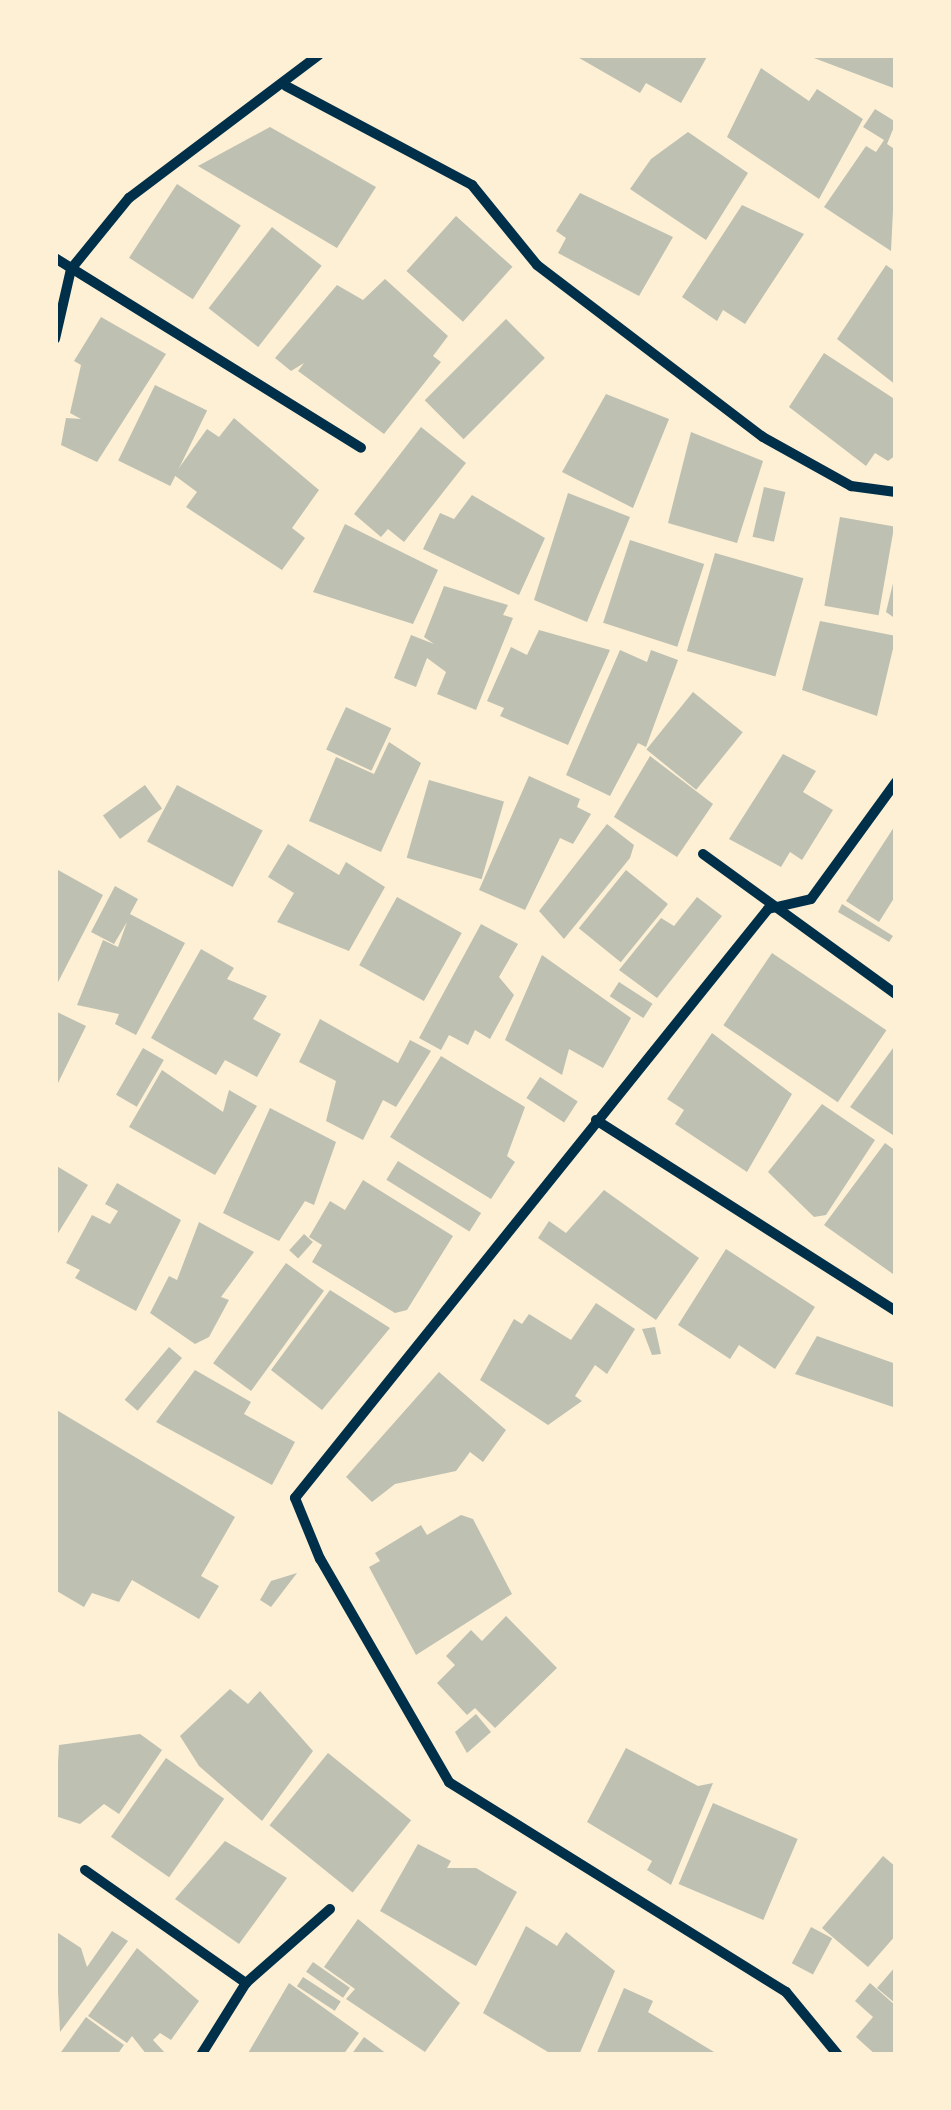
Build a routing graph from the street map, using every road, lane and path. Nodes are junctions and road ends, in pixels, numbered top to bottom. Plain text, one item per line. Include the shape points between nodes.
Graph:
1 (319, 55) edge
2 (286, 86) junction
3 (55, 258) edge
4 (71, 269) junction
5 (55, 339) edge
6 (361, 448) dead end
7 (896, 492) edge
8 (896, 782) edge
9 (703, 854) dead end
10 (768, 909) junction
11 (896, 994) edge
12 (596, 1120) junction
13 (896, 1311) edge
14 (85, 1870) dead end
15 (330, 1909) dead end
16 (246, 1983) junction
17 (201, 2055) edge
18 (838, 2055) edge

1 - 2 street
2 - 4 street via 128,198
2 - 7 street via 472,185 537,265 763,436 851,486
3 - 4 street
4 - 5 street
4 - 6 street
8 - 10 street via 811,898
9 - 10 street
10 - 11 street
10 - 12 street
12 - 13 street
12 - 18 street via 295,1498 320,1559 449,1782 786,1992
14 - 16 street
15 - 16 street
16 - 17 street

